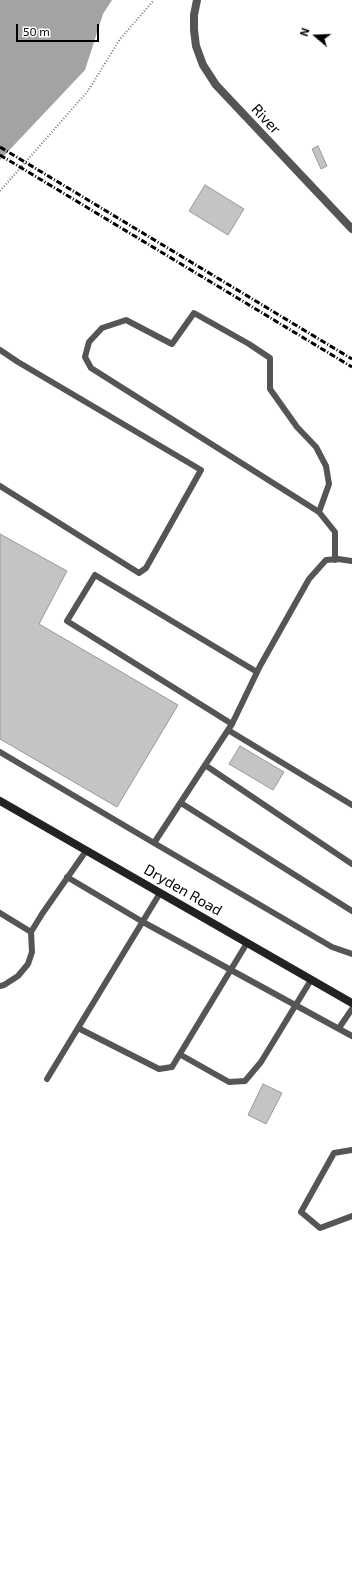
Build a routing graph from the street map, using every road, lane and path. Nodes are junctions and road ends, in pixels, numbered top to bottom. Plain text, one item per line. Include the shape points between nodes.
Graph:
1 (154, 0) edge
2 (197, 0) edge
3 (0, 191) edge
4 (352, 229) edge
5 (0, 350) edge
6 (0, 486) edge
7 (319, 512) junction
8 (335, 560) junction
9 (352, 562) edge
10 (257, 672) junction
11 (232, 724) junction
12 (228, 730) junction
13 (0, 752) edge
14 (205, 765) junction
15 (0, 801) edge
16 (180, 803) junction
17 (352, 805) edge
18 (154, 843) junction
19 (86, 851) junction
20 (352, 864) edge
21 (67, 878) junction
22 (160, 893) junction
23 (352, 911) edge
24 (0, 913) edge
25 (143, 922) junction
26 (31, 932) junction
27 (247, 943) junction
28 (352, 954) edge
29 (231, 970) junction
30 (312, 980) junction
31 (0, 986) edge
32 (352, 1003) edge
33 (296, 1005) junction
34 (352, 1009) edge
35 (78, 1028) junction
36 (339, 1028) junction
37 (352, 1036) edge
38 (181, 1055) junction
39 (47, 1078) dead end
40 (352, 1150) edge
41 (352, 1216) edge

1 - 3 path via 120,39 88,91
2 - 4 street, River via 194,30 196,46 203,65 216,85
5 - 6 lane via 201,470 146,568 139,573
7 - 7 lane via 91,368 85,357 89,342 102,328 126,320 172,344 194,313 270,358 270,389 297,427 316,447 326,466 329,484
7 - 8 lane via 335,532
8 - 9 lane
8 - 10 lane via 326,560 309,579
10 - 11 lane
10 - 11 lane via 95,575 67,621
11 - 12 lane
12 - 14 lane
12 - 17 lane
13 - 18 lane
14 - 16 lane
14 - 20 lane
15 - 19 main road, Dryden Road
16 - 18 lane
16 - 23 lane
18 - 28 lane via 332,947
19 - 21 lane
19 - 22 main road, Dryden Road
21 - 25 lane
21 - 26 lane
22 - 25 lane
22 - 27 main road, Dryden Road
24 - 26 lane
25 - 29 lane
25 - 35 lane
26 - 31 lane via 32,952 28,964 18,976
27 - 29 lane
27 - 30 main road, Dryden Road
29 - 33 lane
29 - 38 lane
30 - 32 main road, Dryden Road
30 - 33 lane
33 - 36 lane
33 - 38 lane via 261,1062 245,1082 229,1082
34 - 36 lane
35 - 38 lane via 159,1069 172,1067
35 - 39 lane
36 - 37 lane
40 - 41 lane via 334,1153 301,1212 320,1228

